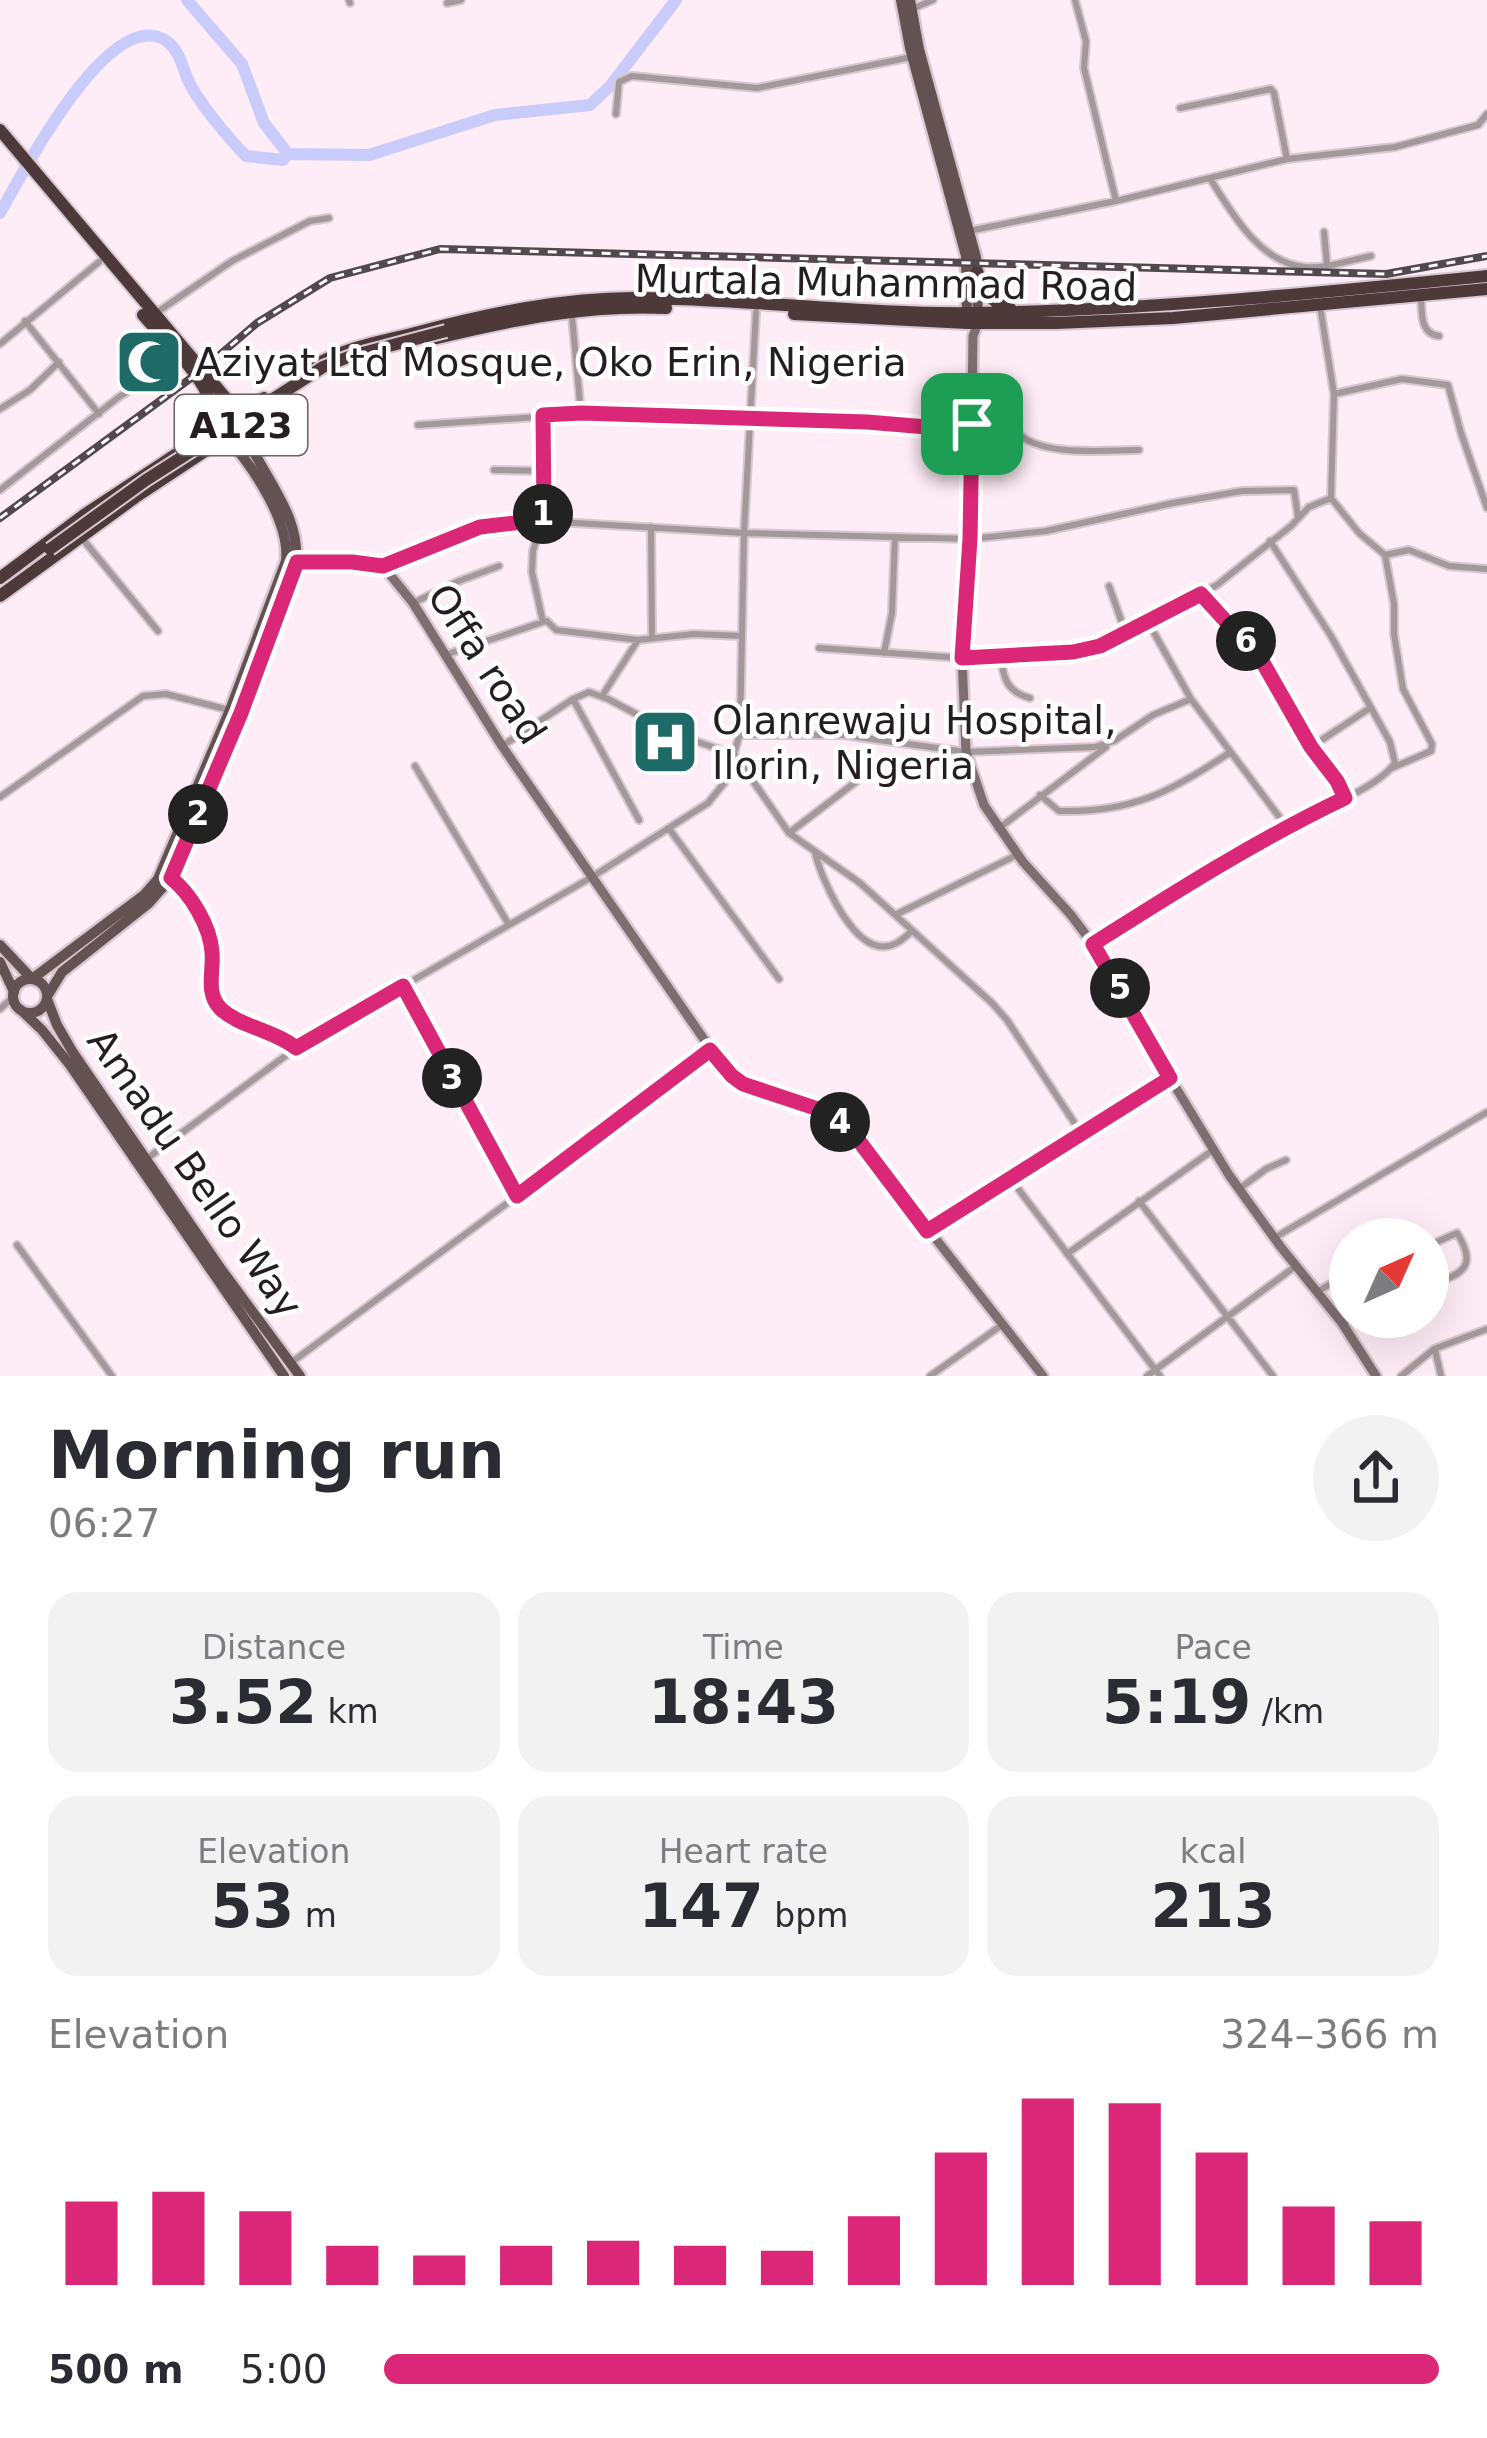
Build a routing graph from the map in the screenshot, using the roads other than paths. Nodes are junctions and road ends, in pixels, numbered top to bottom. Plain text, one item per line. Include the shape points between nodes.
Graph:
1 (461, 0) edge
2 (933, 0) edge
3 (1075, 0) edge
4 (447, 3) dead end
5 (908, 3) edge
6 (912, 57) junction
7 (1180, 108) dead end
8 (616, 114) dead end
9 (1487, 114) edge
10 (2, 137) edge
11 (1287, 159) junction
12 (32, 174) junction
13 (1210, 179) junction
14 (1116, 201) junction
15 (329, 218) dead end
16 (969, 231) junction
17 (1324, 232) dead end
18 (1371, 256) dead end
19 (99, 262) junction
20 (1327, 265) junction
21 (977, 271) junction
22 (1487, 276) edge
23 (1487, 289) edge
24 (1420, 295) junction
25 (1319, 303) junction
26 (757, 312) junction
27 (1029, 312) junction
28 (533, 313) junction
29 (572, 313) junction
30 (154, 315) junction
31 (25, 321) junction
32 (972, 321) junction
33 (1439, 336) dead end
34 (0, 344) edge
35 (180, 358) junction
36 (58, 362) junction
37 (1334, 394) junction
38 (0, 409) edge
39 (237, 410) junction
40 (581, 413) junction
41 (99, 414) junction
42 (543, 415) junction
43 (751, 420) junction
44 (215, 422) junction
45 (972, 424) junction
46 (418, 425) dead end
47 (248, 427) junction
48 (230, 442) junction
49 (1139, 451) dead end
50 (494, 470) dead end
51 (544, 471) junction
52 (0, 490) edge
53 (1331, 498) junction
54 (1487, 508) edge
55 (1298, 517) junction
56 (541, 520) junction
57 (651, 527) junction
58 (744, 533) junction
59 (81, 537) junction
60 (895, 537) junction
61 (970, 539) junction
62 (1270, 541) junction
63 (51, 550) junction
64 (1385, 554) junction
65 (292, 562) junction
66 (383, 566) junction
67 (499, 566) dead end
68 (1487, 568) edge
69 (0, 579) edge
70 (1108, 586) dead end
71 (1201, 594) junction
72 (0, 596) edge
73 (413, 604) junction
74 (543, 622) junction
75 (1148, 622) junction
76 (158, 631) dead end
77 (1126, 634) junction
78 (742, 636) junction
79 (652, 637) junction
80 (638, 640) junction
81 (819, 648) dead end
82 (884, 653) junction
83 (446, 655) junction
84 (1001, 656) junction
85 (962, 658) junction
86 (602, 696) junction
87 (1030, 698) dead end
88 (573, 699) junction
89 (1191, 699) junction
90 (1370, 707) junction
91 (236, 712) junction
92 (740, 735) junction
93 (1114, 741) junction
94 (502, 746) junction
95 (1311, 747) junction
96 (966, 752) junction
97 (1229, 753) junction
98 (735, 755) junction
99 (415, 766) dead end
100 (1391, 769) junction
101 (857, 781) dead end
102 (1040, 795) junction
103 (0, 797) edge
104 (1345, 798) junction
105 (639, 820) dead end
106 (1286, 826) junction
107 (998, 829) junction
108 (670, 830) junction
109 (789, 833) junction
110 (815, 852) junction
111 (1017, 855) junction
112 (166, 876) junction
113 (592, 877) junction
114 (895, 915) junction
115 (509, 925) junction
116 (913, 931) junction
117 (1093, 944) junction
118 (0, 945) edge
119 (0, 962) edge
120 (32, 979) junction
121 (779, 979) dead end
122 (403, 986) junction
123 (47, 997) junction
124 (17, 1002) junction
125 (1, 1008) edge
126 (296, 1048) junction
127 (710, 1050) junction
128 (1170, 1078) junction
129 (1486, 1116) edge
130 (1081, 1133) junction
131 (1213, 1150) junction
132 (1286, 1160) dead end
133 (141, 1163) junction
134 (1010, 1178) junction
135 (1239, 1189) junction
136 (517, 1196) junction
137 (1139, 1201) junction
138 (927, 1231) junction
139 (1449, 1237) edge
140 (1274, 1238) junction
141 (17, 1245) dead end
142 (1067, 1254) junction
143 (1296, 1266) junction
144 (1449, 1278) edge
145 (1329, 1285) edge
146 (1317, 1292) junction
147 (1329, 1307) edge
148 (1227, 1318) junction
149 (1002, 1325) junction
150 (1487, 1329) edge
151 (1352, 1338) edge
152 (1434, 1349) junction
153 (283, 1372) edge
154 (1158, 1373) edge
155 (112, 1376) edge
156 (300, 1376) edge
157 (930, 1376) edge
158 (1043, 1376) edge
159 (1147, 1376) edge
160 (1273, 1376) edge
161 (1376, 1376) edge
162 (1401, 1376) edge
163 (1441, 1376) edge

1 - 4 street
2 - 5 street
3 - 14 street
5 - 6 main road
5 - 16 main road
6 - 8 street via 758,88 632,76 620,82
6 - 32 main road via 964,248
7 - 11 street via 1271,89
9 - 11 street via 1478,125 1395,147
10 - 12 highway
11 - 13 street
12 - 19 highway
12 - 30 highway
13 - 14 street
13 - 20 street via 1265,251 1297,266
14 - 16 street
15 - 30 street via 232,261
16 - 21 main road
17 - 20 street
18 - 20 street
19 - 31 street
19 - 35 highway
21 - 27 highway via 991,299
21 - 32 main road
22 - 27 highway, Murtala Muhammad Road
23 - 24 highway, Murtala Muhammad Road
24 - 25 highway, Murtala Muhammad Road
24 - 33 street via 1423,323
25 - 32 highway, Murtala Muhammad Road via 1173,318
25 - 37 street
26 - 29 highway, Murtala Muhammad Road
26 - 32 highway, Murtala Muhammad Road
26 - 43 street
27 - 32 highway, Murtala Muhammad Road
28 - 29 highway, Murtala Muhammad Road
28 - 32 highway, Murtala Muhammad Road via 640,298
28 - 39 highway, Murtala Muhammad Road via 460,322 335,355
28 - 47 highway, Murtala Muhammad Road via 335,364 258,412
28 - 63 highway, A123, bridge via 325,371
29 - 40 street
30 - 39 highway
31 - 34 street
31 - 36 street
32 - 45 street
35 - 41 street
35 - 44 highway via 211,399
36 - 38 street
36 - 41 street
37 - 53 street
37 - 54 street via 1402,379 1448,385
39 - 44 highway
39 - 47 highway
40 - 42 street
40 - 43 street
41 - 52 street
42 - 46 street
42 - 51 street
43 - 45 street via 963,430
43 - 58 street
44 - 48 highway
44 - 69 highway, A123
45 - 49 street via 1016,430 1052,447
45 - 61 street
47 - 48 highway
47 - 65 main road via 296,533
48 - 59 highway, A123
48 - 65 main road via 280,520
50 - 51 street
51 - 56 street
53 - 55 street
53 - 64 street
55 - 61 street via 1294,490 1242,491
55 - 62 street
56 - 57 street
56 - 66 street via 480,527
56 - 74 street via 532,572
57 - 58 street
57 - 79 street
58 - 60 street
58 - 78 street
59 - 72 highway, A123
59 - 76 street
60 - 61 street
60 - 82 street
61 - 85 street
62 - 71 street
62 - 90 street
63 - 69 highway, A123
63 - 72 highway, A123
64 - 68 street via 1409,550 1449,566
64 - 100 street via 1403,689 1432,744 1426,755
65 - 66 street, Offa road
65 - 91 main road
66 - 73 street, Offa road
67 - 73 street
70 - 77 street
71 - 75 street
71 - 95 street via 1262,661
73 - 83 street, Offa road
74 - 80 street
74 - 83 street
75 - 77 street
75 - 89 street
77 - 84 street via 1073,652
78 - 79 street
78 - 92 street
79 - 80 street
80 - 86 street
81 - 82 street
82 - 85 street
83 - 94 street, Offa road
84 - 85 street
84 - 87 street via 1006,683
85 - 96 street
86 - 88 street
86 - 98 street
88 - 94 street
88 - 105 street
89 - 93 street
89 - 97 street
90 - 95 street
90 - 100 street via 1390,742
91 - 103 street via 142,696
91 - 112 main road
92 - 96 street via 843,735
92 - 98 street
93 - 96 street
93 - 102 street
94 - 113 street, Offa road
95 - 104 street
96 - 107 street
97 - 102 street via 1145,800 1059,811
97 - 106 street
98 - 108 street via 716,796
98 - 109 street
99 - 115 street
100 - 104 street
101 - 109 street
102 - 107 street
104 - 106 street
106 - 117 street
107 - 111 street
108 - 113 street
108 - 121 street
109 - 110 street
110 - 114 street
110 - 116 street via 846,919 866,939 892,946
111 - 114 street
111 - 117 street
112 - 120 main road
112 - 123 main road via 148,903 62,972
112 - 126 street via 182,887 211,942 218,1006
113 - 115 street
113 - 127 street
114 - 116 street
115 - 122 street
116 - 130 street via 1007,1020
117 - 128 street
118 - 120 main road
119 - 124 main road, Amadu Bello Way
120 - 123 main road
120 - 124 main road via 20,982
122 - 126 street
122 - 136 street
123 - 124 main road via 37,1011
123 - 133 main road, Amadu Bello Way
124 - 125 street
124 - 133 main road, Amadu Bello Way
126 - 133 street
127 - 136 street
127 - 138 street via 743,1084 837,1119
128 - 130 street
128 - 131 street
129 - 140 street
130 - 134 street
131 - 135 street
131 - 137 street
132 - 135 street
133 - 153 main road, Amadu Bello Way
134 - 138 street
134 - 142 street
135 - 140 street
136 - 153 street
137 - 142 street
137 - 148 street
138 - 149 street
139 - 144 street via 1457,1233 1468,1252 1460,1274
140 - 143 street
141 - 155 street
142 - 154 street
143 - 146 street
143 - 148 street
145 - 146 street
146 - 147 street
148 - 154 street
148 - 160 street
149 - 157 street
149 - 158 street
150 - 152 street
151 - 161 street
152 - 162 street
152 - 163 street
153 - 156 main road, Amadu Bello Way
154 - 159 street

